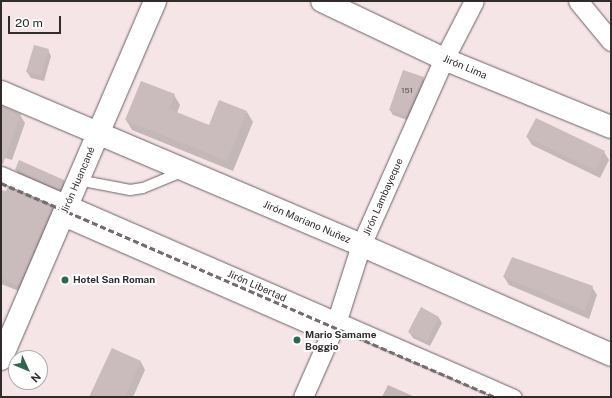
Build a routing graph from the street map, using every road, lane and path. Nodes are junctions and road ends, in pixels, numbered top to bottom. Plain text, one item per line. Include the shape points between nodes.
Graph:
1 (156, 1) edge
2 (322, 1) edge
3 (474, 1) edge
4 (578, 1) edge
5 (611, 41) edge
6 (444, 58) junction
7 (1, 92) edge
8 (611, 127) edge
9 (98, 134) junction
10 (184, 170) junction
11 (1, 174) edge
12 (78, 180) junction
13 (66, 210) junction
14 (361, 244) junction
15 (333, 326) junction
16 (611, 355) edge
17 (1, 359) edge
18 (303, 397) edge
19 (514, 397) edge

1 - 9 main road, Jirón Huancané
2 - 6 main road, Jirón Lima
3 - 6 street, Jirón Lambayeque
4 - 5 street
6 - 8 main road, Jirón Lima
6 - 14 street, Jirón Lambayeque
7 - 9 main road, Jirón Mariano Nuñez
9 - 10 main road, Jirón Mariano Nuñez
9 - 12 main road, Jirón Huancané
10 - 12 lane via 143,188 130,190
10 - 14 main road, Jirón Mariano Nuñez
11 - 13 street
12 - 13 main road, Jirón Huancané
13 - 15 street
13 - 17 main road, Jirón Huancané
14 - 15 street, Jirón Lambayeque
14 - 16 main road, Jirón Mariano Nuñez
15 - 18 street, Jirón Lambayeque
15 - 19 street

